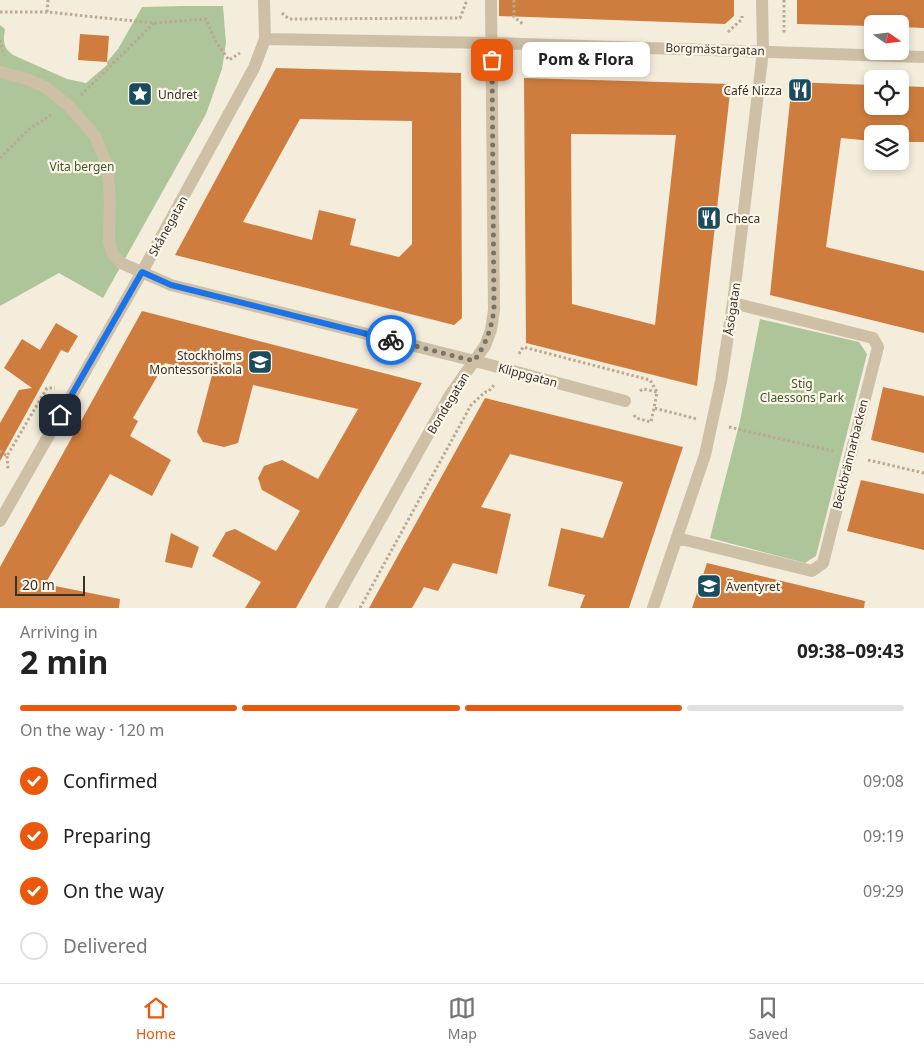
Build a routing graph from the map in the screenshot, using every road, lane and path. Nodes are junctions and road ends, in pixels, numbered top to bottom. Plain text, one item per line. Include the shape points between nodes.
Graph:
1 (48, 0) edge
2 (264, 0) edge
3 (467, 0) edge
4 (491, 0) edge
5 (514, 0) edge
6 (762, 0) edge
7 (784, 0) edge
8 (278, 10) dead end
9 (742, 10) dead end
10 (0, 12) edge
11 (47, 12) junction
12 (154, 23) junction
13 (526, 26) dead end
14 (719, 32) dead end
15 (793, 34) dead end
16 (265, 39) junction
17 (492, 43) junction
18 (763, 51) junction
19 (924, 57) edge
20 (229, 60) dead end
21 (0, 72) edge
22 (69, 106) junction
23 (0, 158) edge
24 (142, 272) junction
25 (733, 303) junction
26 (474, 361) junction
27 (508, 370) junction
28 (75, 389) junction
29 (657, 392) junction
30 (625, 401) junction
31 (654, 408) junction
32 (683, 416) dead end
33 (737, 428) dead end
34 (0, 452) edge
35 (842, 454) dead end
36 (6, 456) junction
37 (867, 460) dead end
38 (7, 470) dead end
39 (924, 473) edge
40 (0, 521) edge
41 (676, 538) junction
42 (331, 608) edge
43 (360, 608) edge
44 (653, 608) edge

1 - 11 path
2 - 16 street, Skånegatan
3 - 8 path via 460,18 289,19
4 - 17 street, Bondegatan
5 - 13 path via 514,17
6 - 18 street, Åsögatan
7 - 15 path via 784,34
9 - 14 path via 742,19 729,32
10 - 11 path
11 - 12 path
12 - 20 path via 206,19 216,42
12 - 22 path
16 - 17 street, Borgmästargatan
16 - 24 street, Skånegatan via 254,68
17 - 18 street, Borgmästargatan
17 - 26 street, Bondegatan via 494,310 485,346
18 - 19 street, Borgmästargatan
18 - 25 street, Åsögatan
21 - 22 street via 45,87
22 - 23 path via 29,129
22 - 24 street, Klippgatan via 95,136 107,165 109,242 113,254 121,263
24 - 26 street, Klippgatan via 171,285
24 - 28 street, Skånegatan
25 - 41 street, Åsögatan via 713,423
25 - 41 street, Beckbrännarbacken via 873,338 878,347 823,563 812,571
26 - 27 street, Klippgatan
26 - 42 street, Bondegatan via 450,395
27 - 29 path via 524,347 650,380
27 - 30 street, Klippgatan
27 - 43 path via 471,405
28 - 36 path via 47,388
28 - 40 street, Skånegatan
29 - 30 path via 643,389
29 - 31 path
30 - 31 path via 636,418 651,422
31 - 32 path
33 - 35 path
34 - 36 path
36 - 38 path
37 - 39 path
41 - 44 street, Åsögatan

